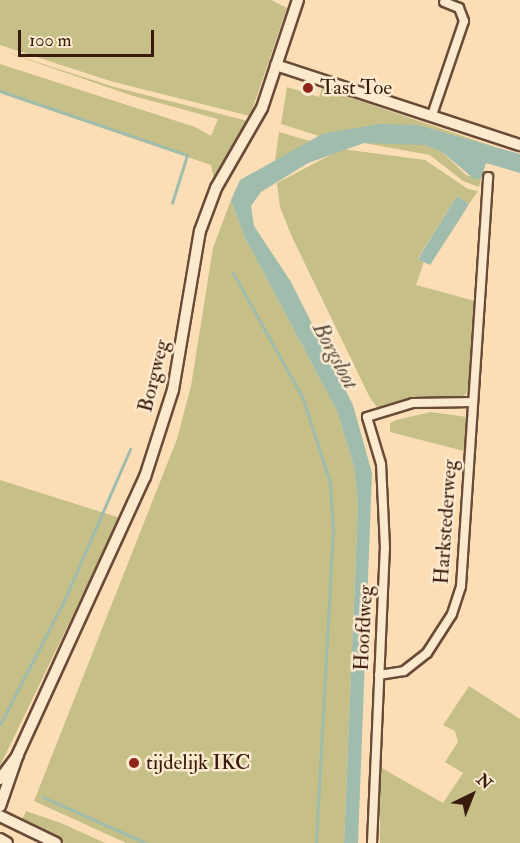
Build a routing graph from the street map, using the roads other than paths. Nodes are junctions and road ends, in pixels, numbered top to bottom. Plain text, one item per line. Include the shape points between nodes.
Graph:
1 (298, 0) edge
2 (444, 2) dead end
3 (276, 65) junction
4 (432, 115) junction
5 (520, 145) edge
6 (488, 177) dead end
7 (473, 402) junction
8 (379, 675) junction
9 (18, 754) junction
10 (0, 779) edge
11 (0, 806) edge
12 (0, 816) edge
13 (0, 839) edge
14 (7, 843) edge
15 (56, 843) edge
16 (372, 843) edge

1 - 3 main road, Borgweg
2 - 4 street via 459,8 464,21
3 - 4 main road
3 - 9 main road, Borgweg via 257,118 216,188 200,231 173,390 145,477
4 - 5 main road
6 - 7 street, Harkstederweg
7 - 8 street, Harkstederweg via 463,574 456,604 433,645 416,663 397,674
7 - 8 street, Hoofdweg via 413,404 367,417 381,464 384,493
8 - 16 street, Hoofdweg
9 - 10 main road, Borgweg
9 - 11 main road, Borgweg
12 - 15 main road
13 - 14 main road

